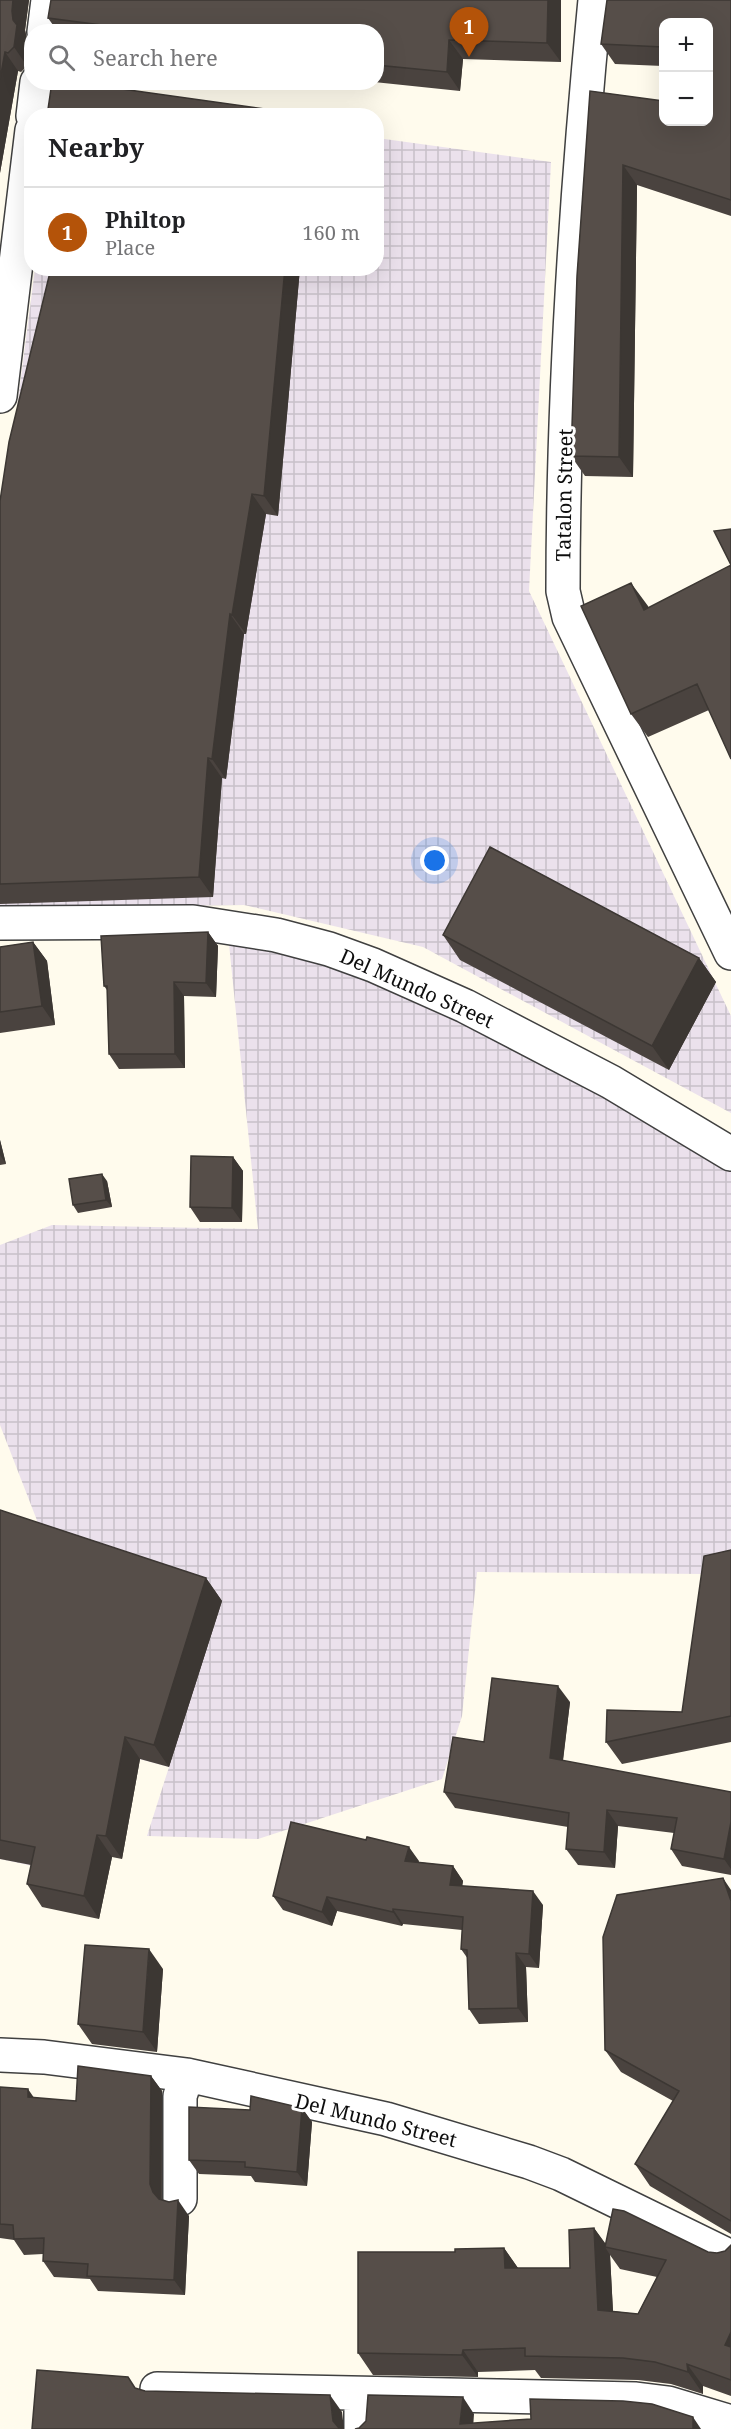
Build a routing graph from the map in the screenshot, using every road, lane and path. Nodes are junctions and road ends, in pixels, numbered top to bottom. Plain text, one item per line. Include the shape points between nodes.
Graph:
1 (48, 0) edge
2 (595, 0) edge
3 (45, 24) edge
4 (36, 90) edge
5 (34, 108) edge
6 (24, 196) edge
7 (0, 396) edge
8 (0, 923) edge
9 (731, 953) edge
10 (731, 1154) edge
11 (0, 2055) edge
12 (187, 2075) junction
13 (180, 2199) edge
14 (731, 2257) edge
15 (157, 2389) edge
16 (361, 2394) junction
17 (731, 2422) edge
18 (361, 2429) edge

1 - 3 street
2 - 9 street, Tatalon Street via 580,158 566,420 563,591 569,617
4 - 5 street
6 - 7 street
8 - 10 street, Del Mundo Street via 193,922 276,935 329,949 465,1006 611,1082
11 - 12 street, Del Mundo Street
12 - 13 street via 180,2096
12 - 14 street, Del Mundo Street via 386,2119 529,2162
15 - 16 street
16 - 17 street via 636,2399 668,2403
16 - 18 street

